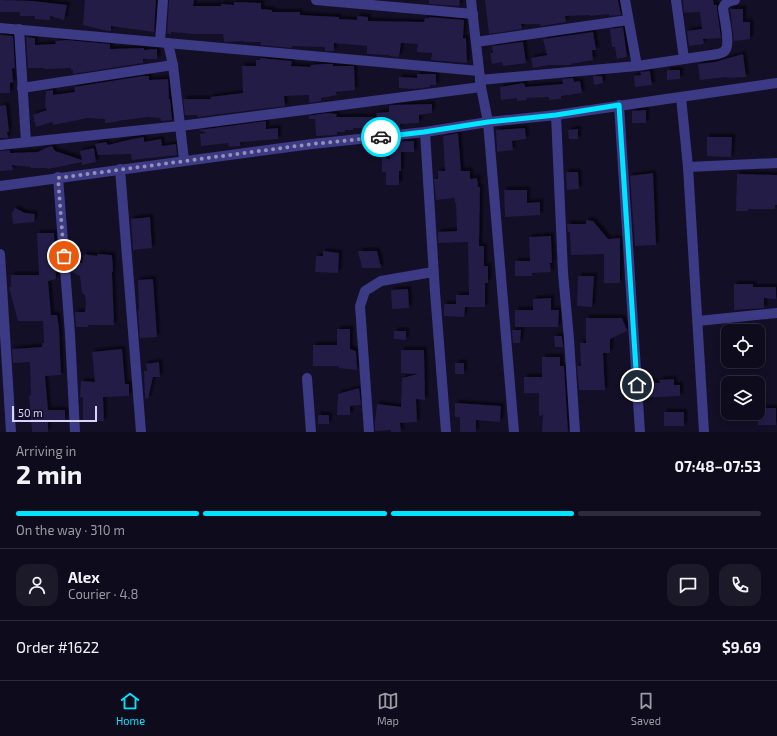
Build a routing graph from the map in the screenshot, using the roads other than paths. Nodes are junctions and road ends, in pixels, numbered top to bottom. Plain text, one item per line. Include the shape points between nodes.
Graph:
1 (163, 0) edge
2 (316, 0) edge
3 (471, 0) edge
4 (625, 0) edge
5 (676, 0) edge
6 (735, 0) edge
7 (424, 5) edge
8 (473, 14) junction
9 (628, 20) junction
10 (0, 28) edge
11 (19, 29) junction
12 (476, 42) junction
13 (164, 43) junction
14 (684, 59) junction
15 (173, 65) junction
16 (637, 66) junction
17 (480, 79) junction
18 (777, 83) edge
19 (22, 88) junction
20 (682, 97) junction
21 (619, 105) junction
22 (556, 115) junction
23 (488, 122) junction
24 (180, 126) junction
25 (424, 132) junction
26 (26, 142) junction
27 (0, 145) edge
28 (184, 160) junction
29 (777, 163) edge
30 (688, 167) junction
31 (120, 169) junction
32 (58, 178) junction
33 (0, 186) edge
34 (0, 254) edge
35 (433, 272) junction
36 (777, 313) edge
37 (698, 321) junction
38 (307, 378) dead end
39 (11, 432) edge
40 (75, 432) edge
41 (141, 432) edge
42 (311, 432) edge
43 (369, 432) edge
44 (446, 432) edge
45 (514, 432) edge
46 (575, 432) edge
47 (640, 432) edge
48 (704, 432) edge

1 - 13 street
2 - 7 street
3 - 8 street
4 - 9 street
5 - 14 street
6 - 14 street via 725,4 723,8 727,42 724,52
7 - 8 street
8 - 12 street
9 - 12 street
9 - 16 street
10 - 11 street
11 - 13 street
11 - 19 street
12 - 17 street
13 - 15 street
13 - 17 street
14 - 16 street
15 - 19 street
15 - 24 street
16 - 17 street
17 - 23 street
17 - 24 street
18 - 20 street
19 - 26 street
20 - 21 street
20 - 30 street
21 - 22 street
21 - 47 street
22 - 23 street
22 - 46 street via 563,273
23 - 25 street
23 - 45 street
24 - 26 street
24 - 28 street
25 - 28 street
25 - 35 street
26 - 27 street
28 - 31 street
29 - 30 street
30 - 37 street
31 - 32 street
31 - 41 street
32 - 33 street
32 - 40 street
34 - 39 street
35 - 43 street via 380,281 364,291 360,306
35 - 44 street
36 - 37 street
37 - 48 street
38 - 42 street

